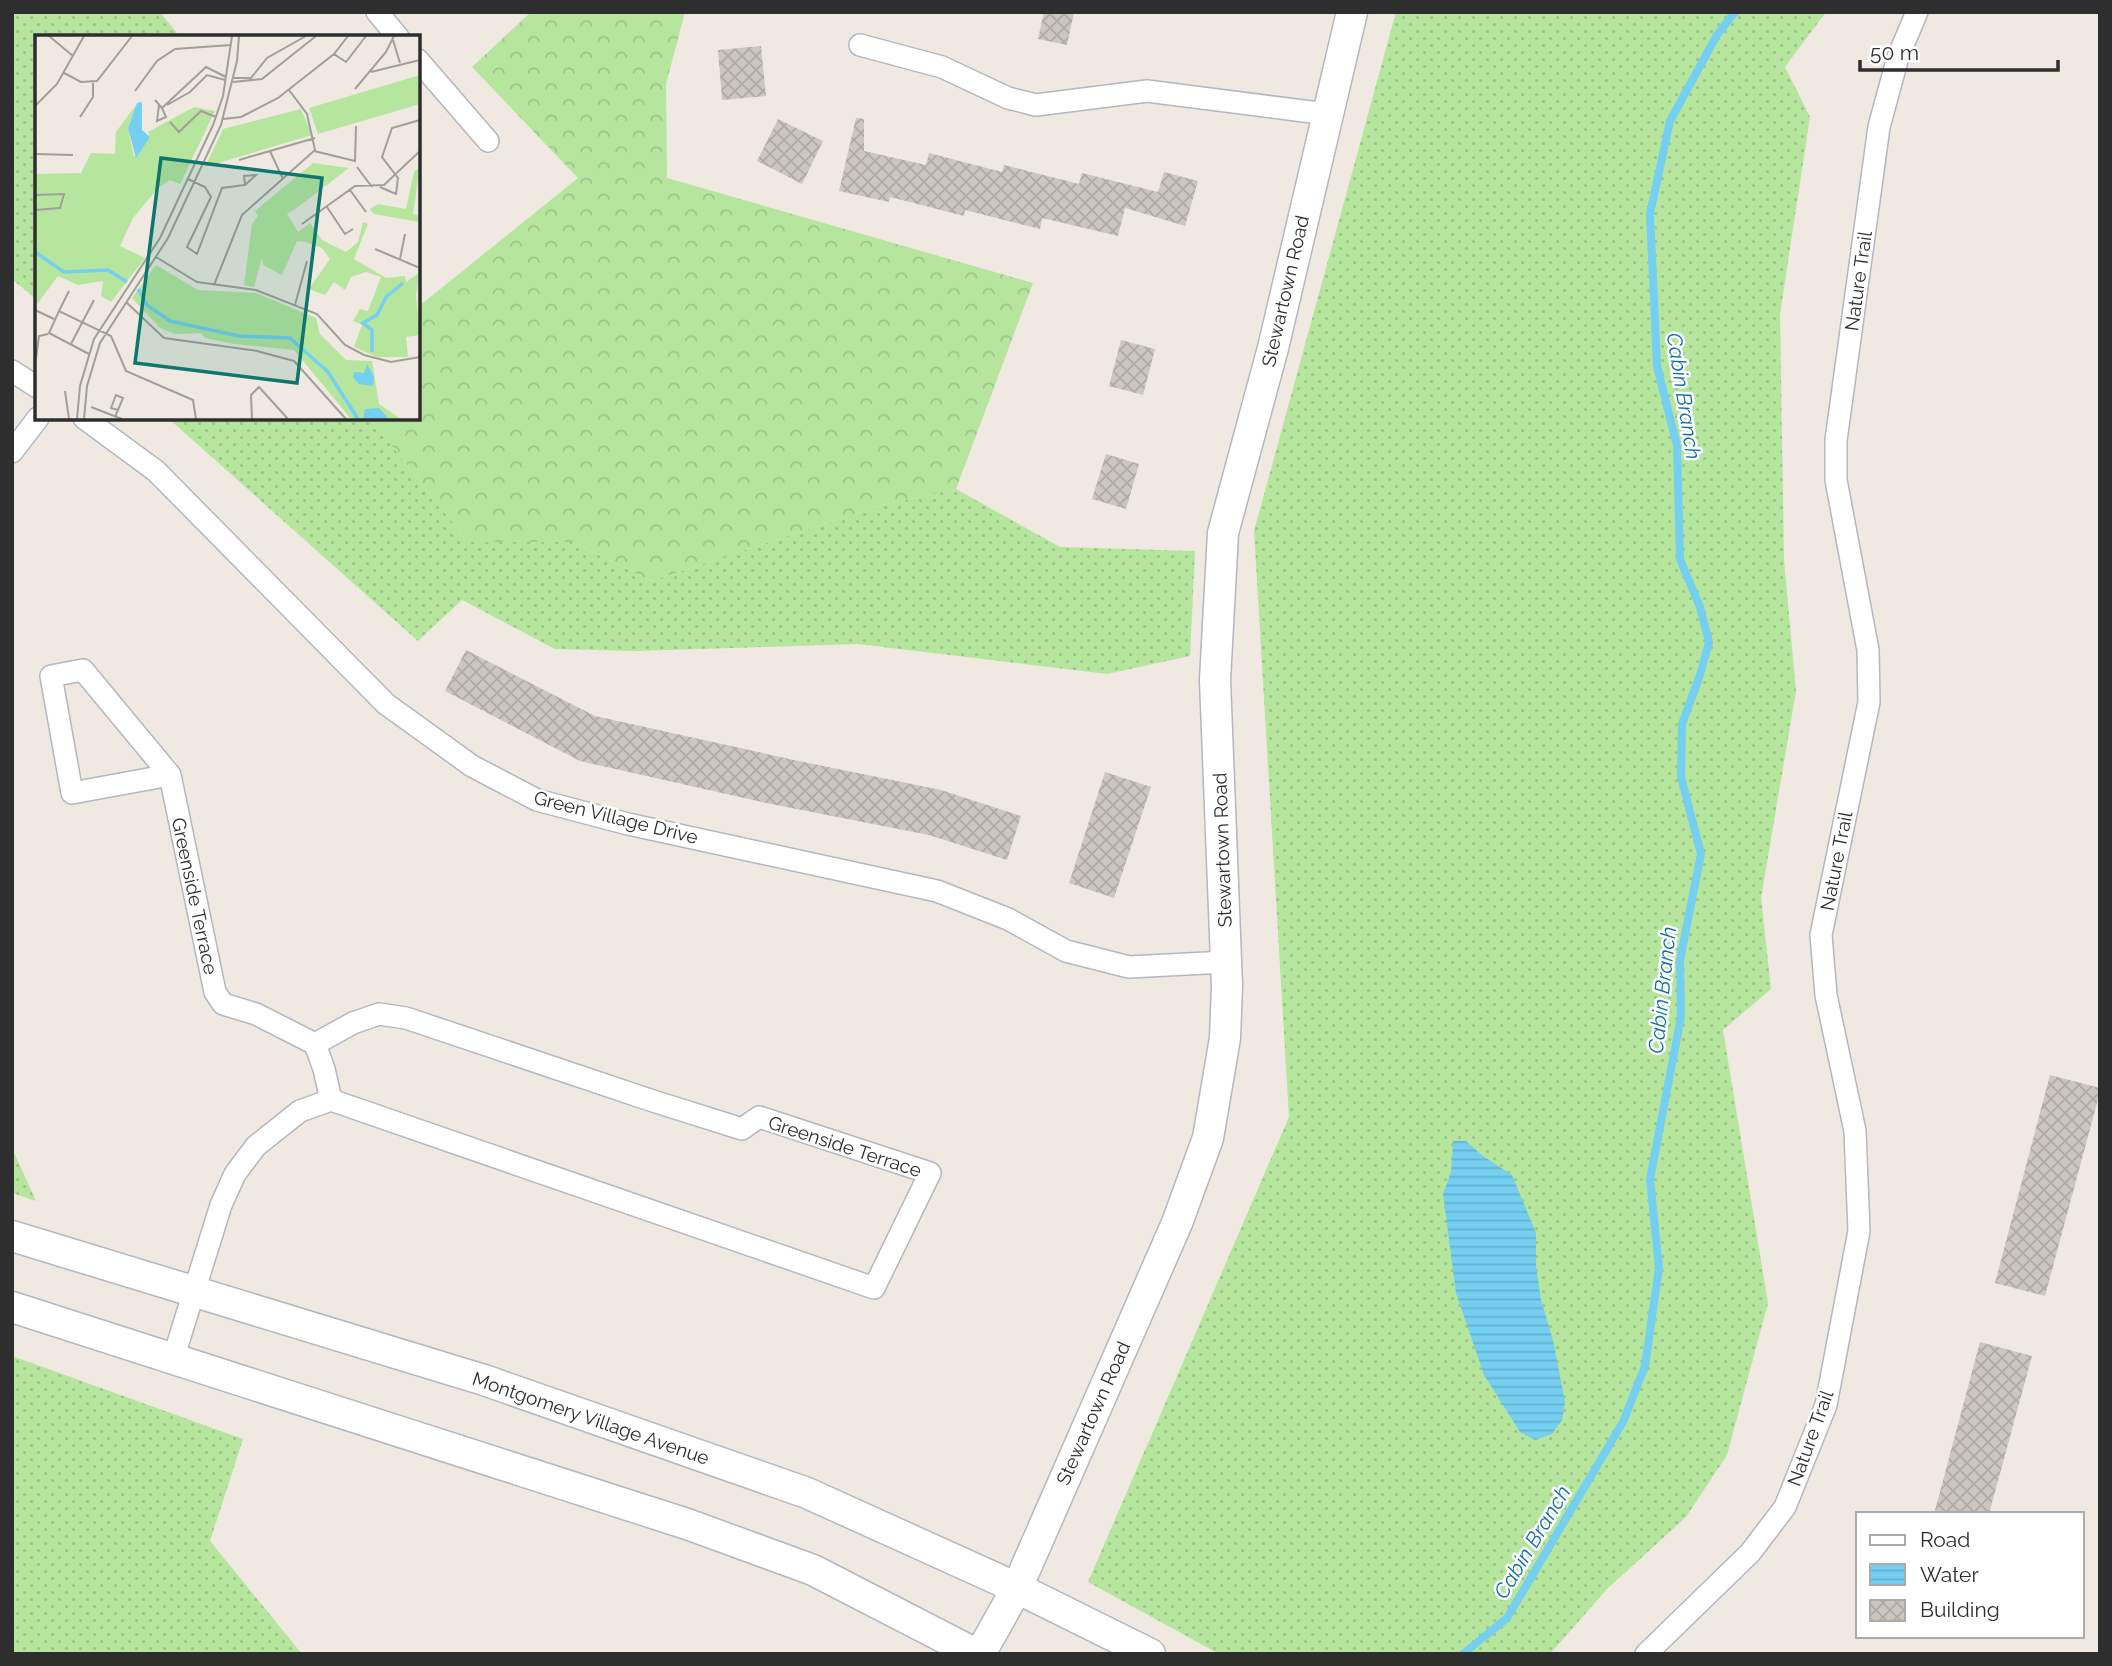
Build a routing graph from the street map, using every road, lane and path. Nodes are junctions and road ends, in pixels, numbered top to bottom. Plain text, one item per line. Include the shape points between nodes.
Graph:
1 (377, 12) edge
2 (1352, 12) edge
3 (1917, 12) edge
4 (396, 35) edge
5 (860, 45) dead end
6 (420, 62) edge
7 (1327, 114) junction
8 (488, 141) dead end
9 (12, 372) edge
10 (35, 386) edge
11 (36, 420) edge
12 (87, 420) edge
13 (12, 452) edge
14 (170, 775) junction
15 (1226, 962) junction
16 (315, 1044) junction
17 (331, 1100) junction
18 (12, 1236) edge
19 (194, 1291) junction
20 (12, 1307) edge
21 (173, 1359) junction
22 (1017, 1588) junction
23 (978, 1654) edge
24 (1150, 1654) edge
25 (1646, 1654) edge

1 - 4 street
2 - 7 main road, Stewartown Road
3 - 25 street, Nature Trail via 1898,57 1879,127 1836,440 1836,480 1868,650 1869,702 1821,934 1826,995 1855,1131 1858,1231 1826,1405 1785,1507 1750,1553
5 - 7 street via 942,67 1008,98 1036,105 1147,91
6 - 8 street
7 - 15 main road, Stewartown Road via 1273,348 1223,533 1215,680
9 - 10 street
11 - 13 street
12 - 15 street, Green Village Drive via 156,471 386,704 472,766 537,800 937,891 1008,919 1066,951 1129,967
14 - 14 street, Greenside Terrace via 72,793 51,676 83,670
14 - 16 street, Greenside Terrace via 215,992 223,1004 256,1014
15 - 22 main road, Stewartown Road via 1225,1038 1208,1138 1177,1223
16 - 17 street
16 - 17 street, Greenside Terrace via 379,1014 407,1018 742,1129 759,1117 930,1173 874,1288
17 - 19 street via 300,1111 256,1146 242,1164 221,1205
18 - 19 main road, Montgomery Village Avenue
19 - 21 street
19 - 22 main road, Montgomery Village Avenue via 484,1380 807,1493
20 - 21 main road
21 - 23 main road via 687,1524 813,1570
22 - 23 main road, Stewartown Road
22 - 24 main road, Montgomery Village Avenue

